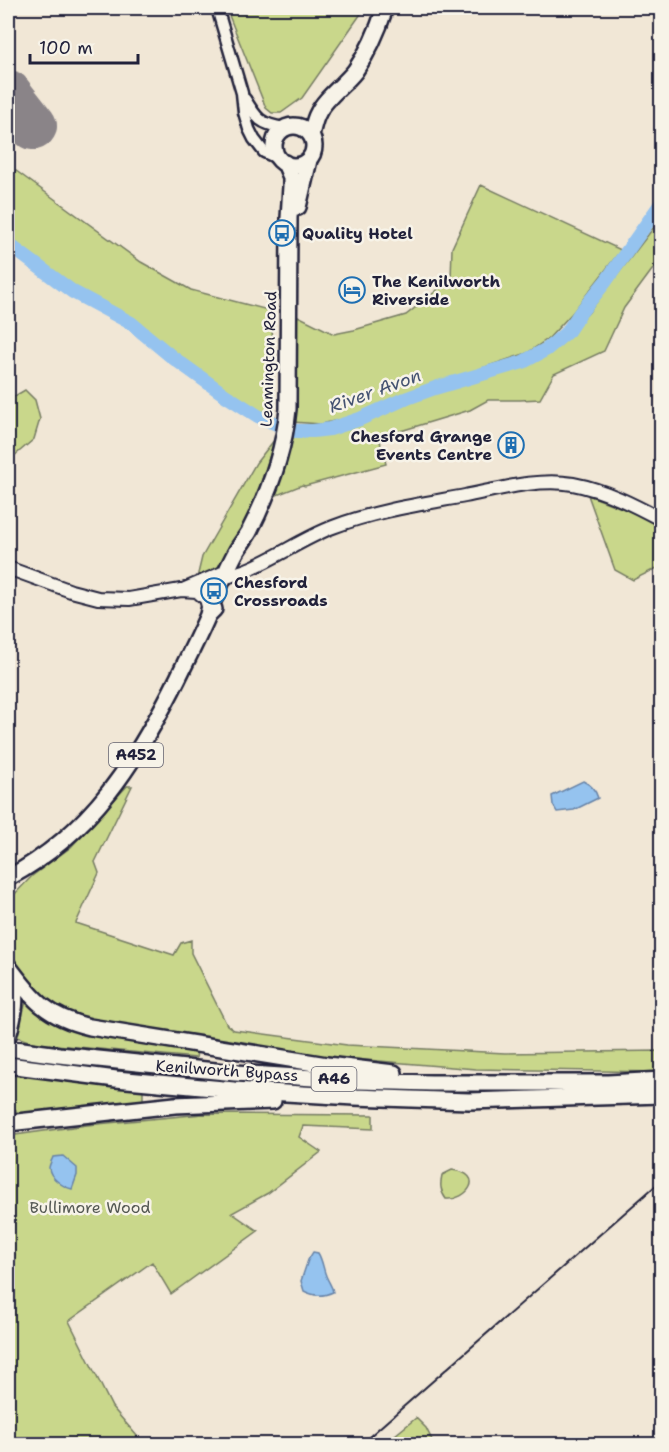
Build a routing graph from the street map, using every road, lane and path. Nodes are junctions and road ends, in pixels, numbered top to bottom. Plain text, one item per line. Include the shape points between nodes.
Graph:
1 (217, 8) edge
2 (385, 8) edge
3 (242, 93) junction
4 (329, 99) junction
5 (287, 127) junction
6 (311, 135) junction
7 (309, 160) junction
8 (282, 161) junction
9 (290, 246) junction
10 (662, 520) edge
11 (244, 545) junction
12 (265, 560) junction
13 (8, 568) edge
14 (229, 573) junction
15 (176, 591) junction
16 (208, 613) junction
17 (28, 867) junction
18 (8, 878) edge
19 (8, 888) edge
20 (8, 967) edge
21 (8, 1036) edge
22 (8, 1048) edge
23 (8, 1065) edge
24 (662, 1080) edge
25 (483, 1082) junction
26 (662, 1095) edge
27 (354, 1097) junction
28 (8, 1123) edge

1 - 3 street
2 - 4 highway via 365,55
3 - 5 street via 261,122
3 - 8 street via 254,139 264,152
4 - 5 highway
4 - 6 highway via 317,114
5 - 6 highway via 302,127
5 - 8 highway via 274,143
6 - 7 highway via 314,147
7 - 8 highway via 298,166
7 - 9 highway, Leamington Road / A452
8 - 9 highway, Leamington Road / A452 via 291,177
9 - 11 highway, Leamington Road / A452 via 288,409 274,470
10 - 12 main road via 591,488 531,484 350,521
11 - 12 main road via 245,560
11 - 14 highway, Leamington Road / A452 via 237,550
12 - 14 main road via 252,568
13 - 15 main road via 98,598 129,599
14 - 15 main road
14 - 16 highway, Leamington Road / A452 via 212,612
15 - 16 main road via 203,595
16 - 17 highway, Leamington Road / A452 via 150,732 124,773 81,822
17 - 18 highway, Leamington Road / A452
17 - 19 highway, Leamington Road / A452
20 - 21 highway via 15,995
20 - 25 highway via 29,995 73,1023 327,1065
22 - 25 highway, Kenilworth Bypass / A46 via 235,1073 359,1081
23 - 27 highway, Kenilworth Bypass / A46 via 234,1090
24 - 25 highway, Kenilworth Bypass / A46
26 - 27 highway, Kenilworth Bypass / A46 via 469,1101
27 - 28 highway via 175,1105

